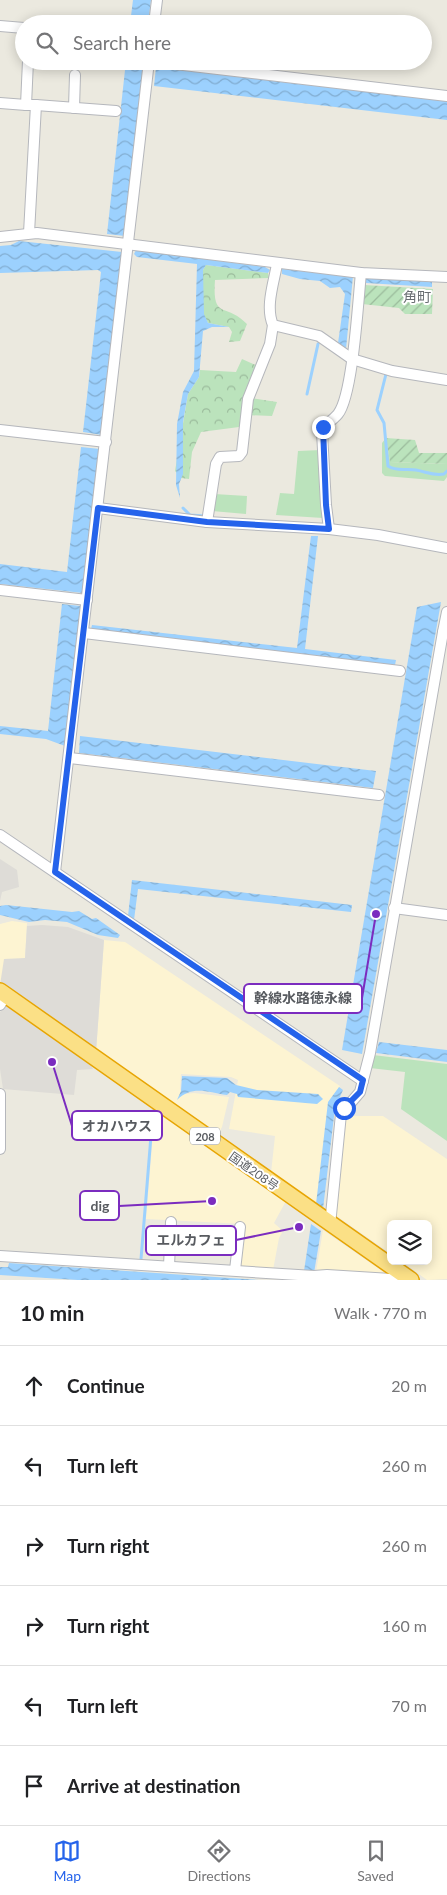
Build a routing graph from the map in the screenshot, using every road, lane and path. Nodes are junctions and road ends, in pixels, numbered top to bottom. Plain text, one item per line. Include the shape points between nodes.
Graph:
1 (157, 0) edge
2 (155, 15) edge
3 (0, 26) edge
4 (15, 27) edge
5 (29, 70) edge
6 (148, 70) edge
7 (226, 70) edge
8 (75, 75) dead end
9 (447, 96) edge
10 (0, 103) edge
11 (31, 105) junction
12 (74, 108) junction
13 (116, 111) dead end
14 (29, 233) junction
15 (0, 237) edge
16 (129, 244) junction
17 (276, 264) junction
18 (360, 273) junction
19 (447, 277) edge
20 (274, 325) junction
21 (352, 359) junction
22 (447, 380) edge
23 (0, 430) edge
24 (96, 441) junction
25 (98, 508) junction
26 (207, 522) junction
27 (329, 529) junction
28 (447, 548) edge
29 (0, 590) edge
30 (87, 600) junction
31 (446, 625) edge
32 (84, 633) junction
33 (400, 671) dead end
34 (70, 758) junction
35 (379, 795) dead end
36 (0, 835) edge
37 (55, 872) junction
38 (394, 908) junction
39 (447, 915) edge
40 (2, 997) edge
41 (363, 1080) junction
42 (0, 1094) edge
43 (0, 1149) edge
44 (170, 1222) dead end
45 (330, 1225) junction
46 (240, 1227) dead end
47 (0, 1256) edge
48 (169, 1266) junction
49 (235, 1270) junction
50 (406, 1276) edge

1 - 2 street
3 - 4 street
5 - 11 street
6 - 16 street
7 - 9 street
8 - 12 street
10 - 11 street
11 - 12 street
11 - 14 street
12 - 13 street
14 - 15 street
14 - 16 street
16 - 17 street
16 - 24 street
17 - 18 street
17 - 20 street via 270,305 270,318
18 - 19 street
18 - 21 street
20 - 21 street via 319,336
20 - 26 street via 270,344 248,399 242,452 240,456 220,457 216,464
21 - 22 street via 392,371
21 - 27 street via 343,405 322,432
23 - 24 street
24 - 25 street
25 - 26 street
25 - 30 street
26 - 27 street
27 - 28 street
29 - 30 street
30 - 32 street
31 - 38 street
32 - 33 street
32 - 34 street
34 - 35 street
34 - 37 street
36 - 37 street
37 - 41 street
38 - 39 street
38 - 41 street
40 - 45 highway, 国道208号 / 208
41 - 45 street via 360,1092 341,1114
42 - 43 street
44 - 48 street
45 - 50 highway, 国道208号 / 208
46 - 49 street
47 - 48 street
48 - 49 street
49 - 50 street via 391,1279

